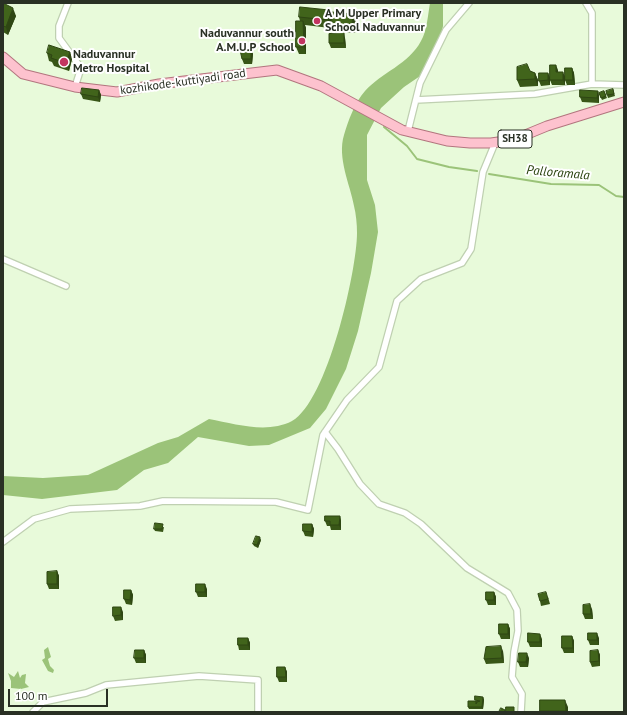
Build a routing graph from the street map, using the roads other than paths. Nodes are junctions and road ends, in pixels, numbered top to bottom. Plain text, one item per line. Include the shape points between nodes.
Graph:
1 (68, 3) edge
2 (469, 3) edge
3 (586, 3) edge
4 (3, 57) edge
5 (592, 84) junction
6 (624, 85) edge
7 (75, 87) junction
8 (416, 100) junction
9 (624, 102) edge
10 (405, 131) junction
11 (496, 143) junction
12 (3, 259) edge
13 (66, 286) dead end
14 (325, 432) junction
15 (3, 542) edge
16 (34, 712) edge
17 (258, 712) edge
18 (521, 712) edge

1 - 7 street via 59,26 60,38 81,68
2 - 8 street via 446,30 420,83
3 - 5 street via 592,13
4 - 7 main road, kozhikode-kuttiyadi road / SH38 via 23,74
5 - 6 street
5 - 8 street via 535,94
7 - 10 main road, kozhikode-kuttiyadi road / SH38 via 117,92 159,84 277,70 321,86
8 - 10 street
9 - 11 main road, SH38 via 547,126 513,140
10 - 11 main road, SH38 via 447,140
11 - 14 street via 483,172 470,249 462,262 421,280 397,300 379,367 347,400
12 - 13 street
14 - 15 street via 308,510 276,502 163,501 140,506 70,509 34,519
14 - 18 street via 360,484 379,504 405,513 421,524 467,568 508,593 517,610 518,631 512,677 522,694
16 - 17 street via 43,702 86,693 106,685 199,676 258,680

